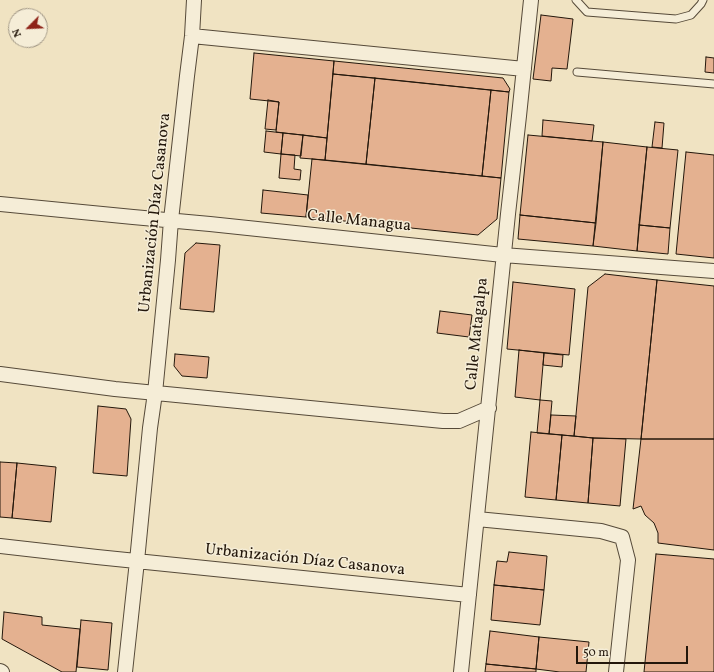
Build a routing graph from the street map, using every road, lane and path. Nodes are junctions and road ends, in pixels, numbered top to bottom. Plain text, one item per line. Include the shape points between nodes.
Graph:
1 (194, 0) edge
2 (531, 0) edge
3 (576, 0) edge
4 (703, 0) edge
5 (192, 36) junction
6 (524, 69) junction
7 (577, 72) dead end
8 (714, 84) edge
9 (0, 204) edge
10 (171, 220) junction
11 (503, 254) junction
12 (714, 271) edge
13 (0, 374) edge
14 (155, 393) junction
15 (489, 408) junction
16 (477, 519) junction
17 (0, 546) edge
18 (137, 561) junction
19 (469, 595) junction
20 (125, 672) edge
21 (461, 672) edge
22 (616, 672) edge

1 - 5 street, Urbanización Díaz Casanova
2 - 6 street, Calle Matagalpa
3 - 4 lane via 587,12 676,19 691,15
5 - 6 street
5 - 10 street, Urbanización Díaz Casanova
6 - 11 street, Calle Matagalpa
7 - 8 lane
9 - 10 street, Calle Managua
10 - 11 street, Calle Managua
10 - 14 street, Urbanización Díaz Casanova
11 - 12 street, Calle Managua
11 - 15 street, Calle Matagalpa
13 - 14 street
14 - 15 street via 459,421
14 - 18 street, Urbanización Díaz Casanova
15 - 16 street, Calle Matagalpa
16 - 19 street, Calle Matagalpa
16 - 22 street via 601,531 622,537 628,560
17 - 18 street, Urbanización Díaz Casanova
18 - 19 street, Urbanización Díaz Casanova
18 - 20 street, Urbanización Díaz Casanova
19 - 21 street, Calle Matagalpa

